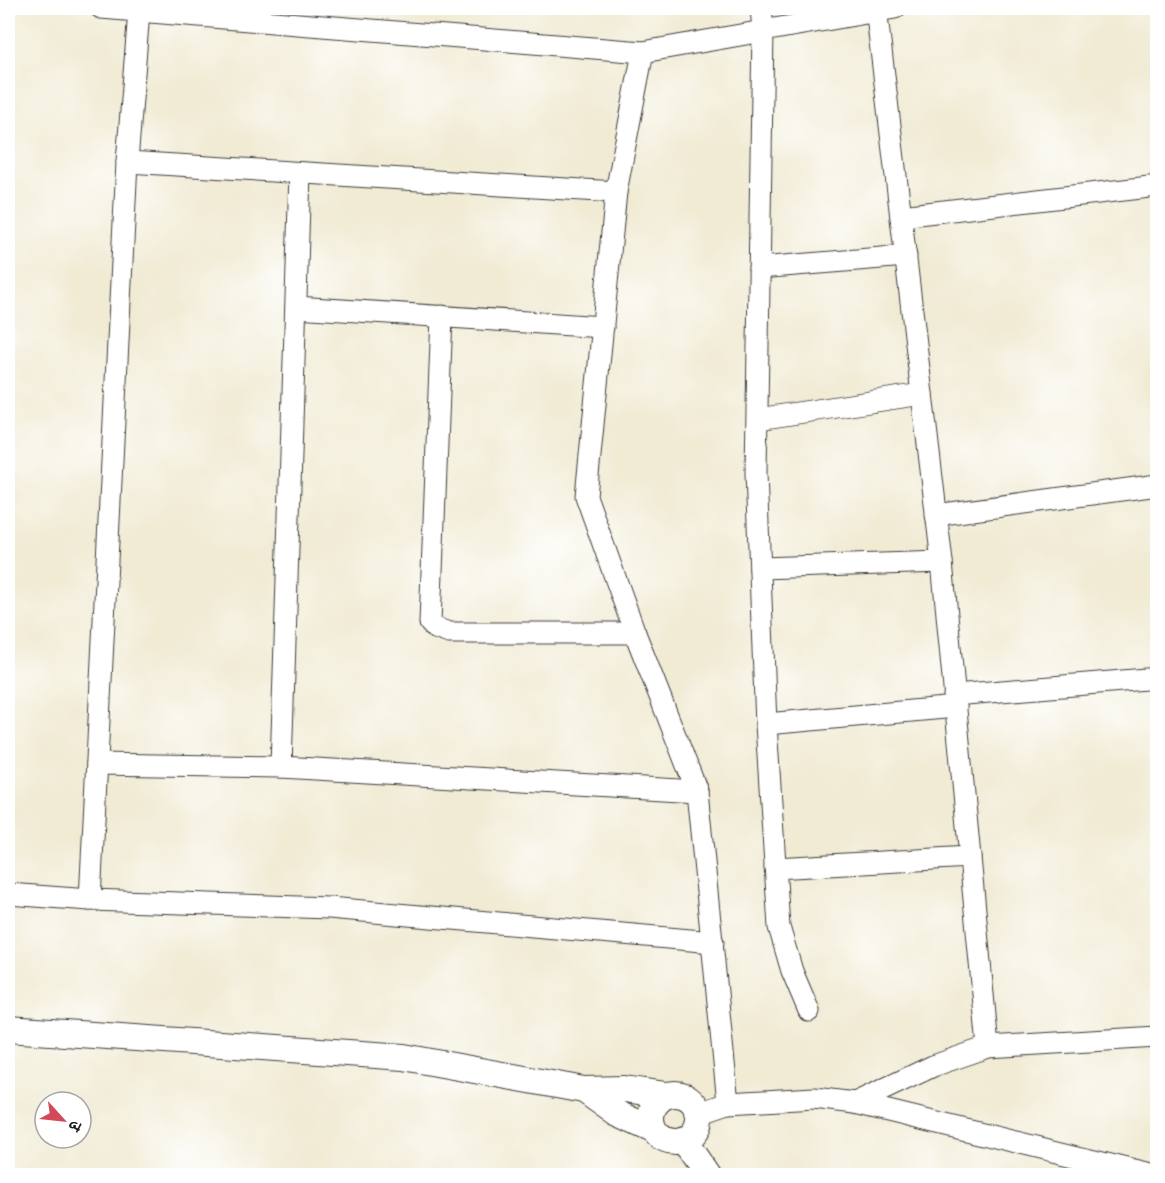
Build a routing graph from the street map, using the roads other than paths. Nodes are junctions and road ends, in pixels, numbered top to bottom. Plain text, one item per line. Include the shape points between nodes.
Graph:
1 (100, 8) edge
2 (761, 8) edge
3 (883, 8) edge
4 (139, 11) junction
5 (753, 32) junction
6 (642, 52) junction
7 (127, 162) junction
8 (300, 173) junction
9 (1158, 186) edge
10 (616, 192) junction
11 (901, 216) junction
12 (906, 256) junction
13 (759, 268) junction
14 (296, 307) junction
15 (442, 316) junction
16 (603, 327) junction
17 (922, 393) junction
18 (758, 419) junction
19 (1158, 485) edge
20 (936, 515) junction
21 (942, 562) junction
22 (760, 568) junction
23 (635, 633) junction
24 (1158, 678) edge
25 (955, 701) junction
26 (766, 724) junction
27 (97, 764) junction
28 (280, 767) junction
29 (697, 791) junction
30 (970, 857) junction
31 (776, 868) junction
32 (8, 894) edge
33 (90, 900) junction
34 (713, 942) junction
35 (809, 1011) dead end
36 (8, 1029) edge
37 (1158, 1037) edge
38 (988, 1047) junction
39 (584, 1090) junction
40 (666, 1095) junction
41 (728, 1103) junction
42 (855, 1103) junction
43 (699, 1113) junction
44 (654, 1130) junction
45 (683, 1141) junction
46 (707, 1176) edge
47 (1156, 1176) edge

1 - 4 street
2 - 5 street
3 - 5 street
3 - 11 street
4 - 6 street
4 - 7 street
5 - 6 street
5 - 13 street
6 - 10 street
7 - 8 street
7 - 27 street
8 - 10 street
8 - 14 street
9 - 11 street
10 - 16 street
11 - 12 street
12 - 13 street
12 - 17 street
13 - 18 street
14 - 15 street
14 - 28 street
15 - 16 street
15 - 23 street via 430,623 449,633
16 - 23 street via 586,496
17 - 18 street
17 - 20 street
18 - 22 street
19 - 20 street
20 - 21 street
21 - 22 street
21 - 25 street
22 - 26 street
23 - 29 street
24 - 25 street
25 - 26 street
25 - 30 street
26 - 31 street
27 - 28 street
27 - 33 street
28 - 29 street
29 - 34 street
30 - 31 street
30 - 38 street
31 - 35 street via 779,927
32 - 33 street
33 - 34 street via 329,908
34 - 41 street
36 - 39 street via 404,1057
37 - 38 street
38 - 42 street via 924,1070
39 - 40 street via 624,1089
39 - 44 street via 616,1113
40 - 43 street via 687,1096
40 - 44 street via 652,1107 650,1121
41 - 42 street via 814,1098
41 - 43 street
42 - 47 street
43 - 45 street via 698,1127
44 - 45 street via 666,1141
45 - 46 street

